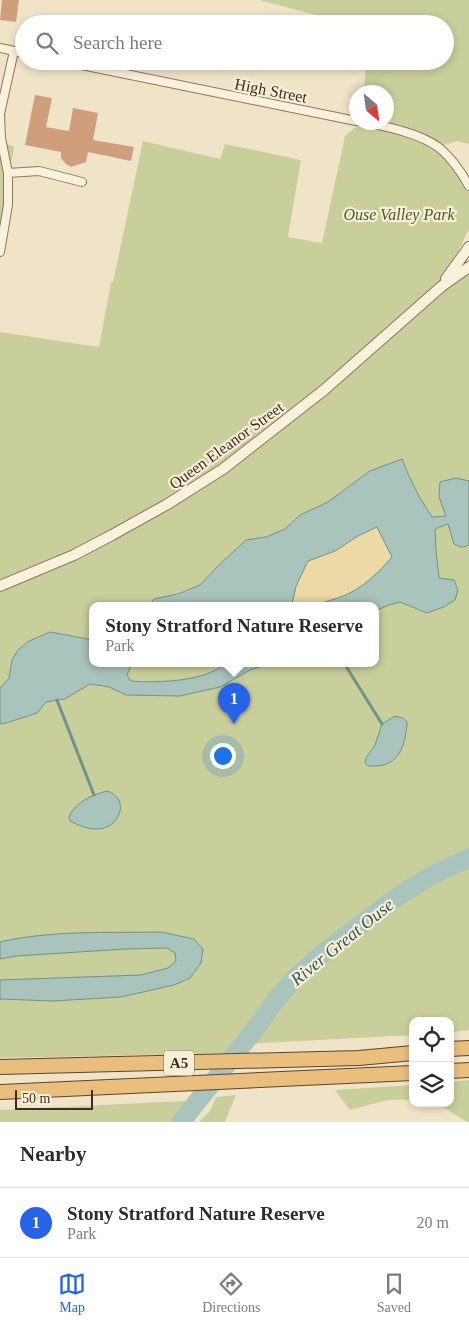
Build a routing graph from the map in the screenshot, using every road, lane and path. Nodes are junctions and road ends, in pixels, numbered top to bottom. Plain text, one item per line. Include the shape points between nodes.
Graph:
1 (0, 48) edge
2 (14, 51) joint
3 (106, 70) edge
4 (349, 120) edge
5 (394, 130) edge
6 (8, 173) junction
7 (82, 182) dead end
8 (469, 186) edge
9 (469, 247) edge
10 (0, 252) edge
11 (469, 267) edge
12 (442, 286) junction
13 (0, 586) edge
14 (469, 1048) edge
15 (454, 1049) edge
16 (409, 1053) edge
17 (0, 1067) edge
18 (469, 1070) edge
19 (454, 1071) edge
20 (409, 1073) edge
21 (0, 1092) edge

1 - 2 street
2 - 6 street via 0,114
3 - 4 street, High Street
5 - 8 street via 438,148 452,161
6 - 7 street via 39,171
6 - 10 street via 8,205
9 - 12 street, Queen Eleanor Street
11 - 12 street, Queen Eleanor Street
12 - 13 street, Queen Eleanor Street via 324,390 223,469 166,505 74,555
14 - 15 highway
16 - 17 highway, A5 via 358,1058
18 - 19 highway
20 - 21 highway, A5

